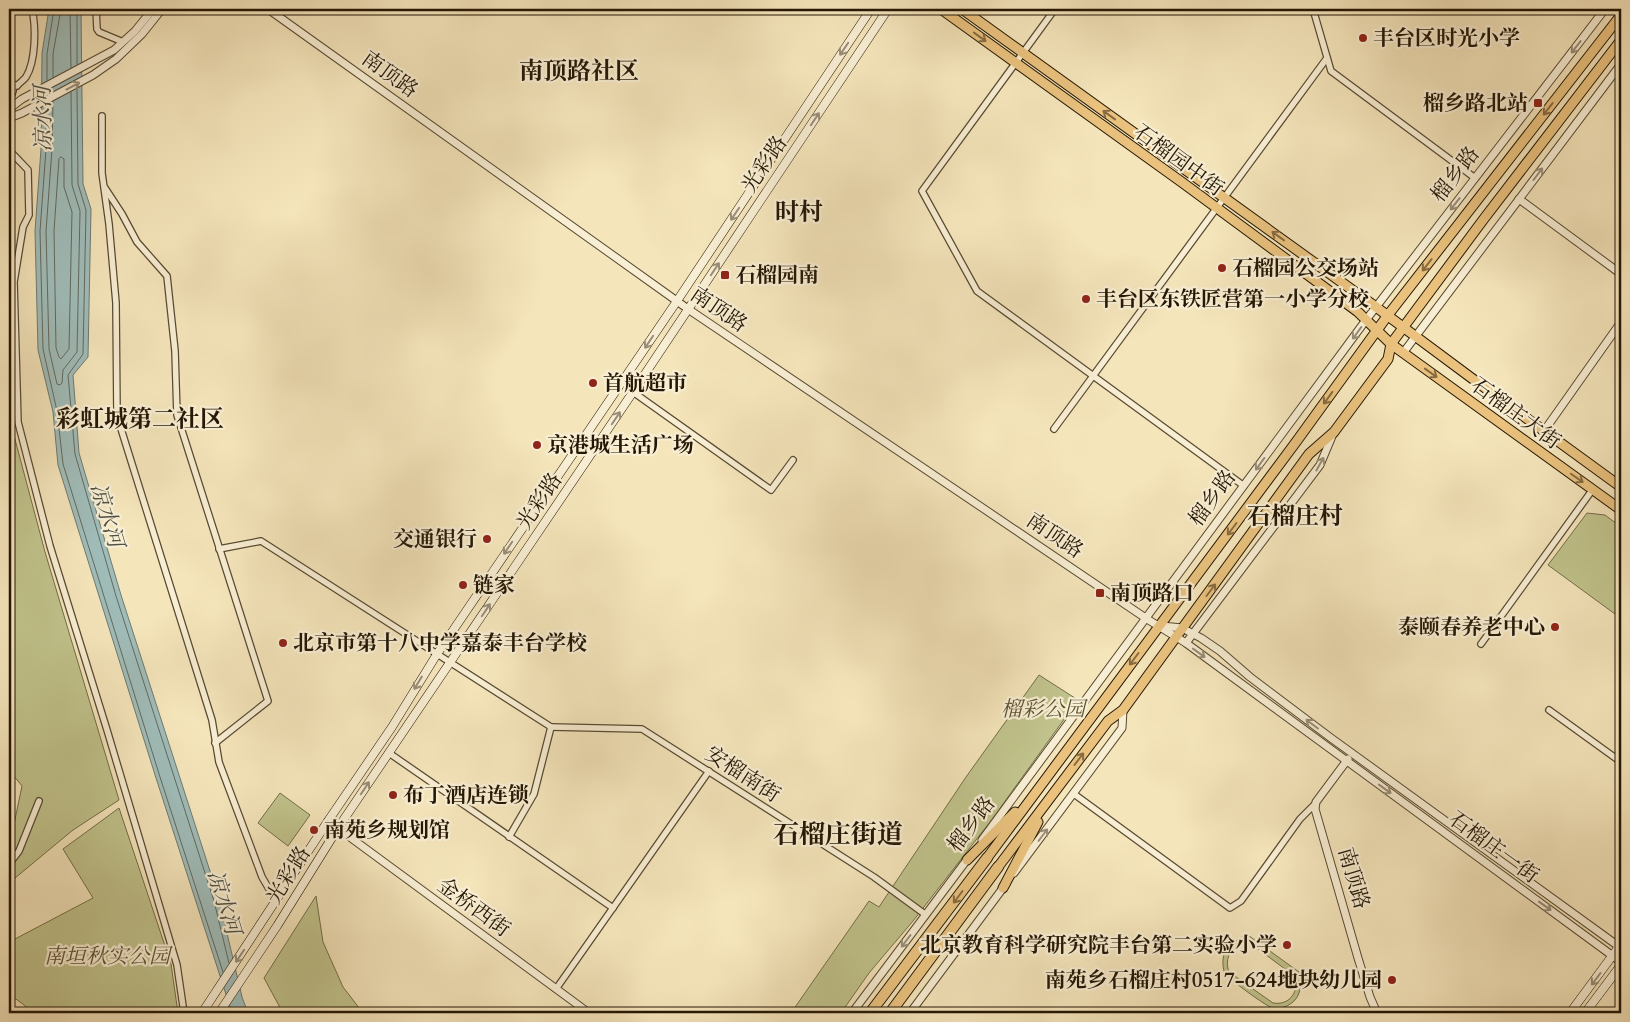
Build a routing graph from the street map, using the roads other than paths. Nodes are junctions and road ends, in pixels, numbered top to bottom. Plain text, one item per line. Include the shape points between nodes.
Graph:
1 (32, 9) edge
2 (96, 9) edge
3 (153, 9) edge
4 (162, 9) edge
5 (268, 9) edge
6 (871, 9) edge
7 (888, 9) edge
8 (941, 9) edge
9 (962, 9) edge
10 (1055, 9) edge
11 (1313, 9) edge
12 (1606, 9) edge
13 (1621, 15) edge
14 (1621, 40) edge
15 (122, 42) junction
16 (1022, 53) junction
17 (1327, 58) junction
18 (1015, 62) junction
19 (1621, 64) edge
20 (9, 103) edge
21 (9, 109) edge
22 (102, 116) dead end
23 (9, 118) edge
24 (9, 150) edge
25 (1475, 178) junction
26 (104, 187) junction
27 (1224, 198) junction
28 (1519, 199) junction
29 (1216, 209) junction
30 (1621, 274) edge
31 (676, 301) junction
32 (1376, 306) junction
33 (688, 310) junction
34 (1388, 315) junction
35 (1366, 320) junction
36 (1621, 322) edge
37 (1404, 327) junction
38 (1377, 330) junction
39 (1415, 336) junction
40 (1391, 344) junction
41 (1403, 353) junction
42 (1093, 376) junction
43 (634, 392) junction
44 (1054, 428) dead end
45 (1544, 431) junction
46 (1334, 432) junction
47 (793, 460) dead end
48 (1244, 486) junction
49 (1621, 487) edge
50 (1593, 489) junction
51 (1621, 510) edge
52 (219, 549) junction
53 (1147, 619) junction
54 (1159, 626) junction
55 (1182, 628) junction
56 (1193, 633) junction
57 (1175, 636) junction
58 (1186, 643) junction
59 (1480, 644) dead end
60 (436, 654) junction
61 (450, 662) junction
62 (1123, 710) junction
63 (1549, 710) dead end
64 (551, 727) junction
65 (215, 743) junction
66 (389, 753) junction
67 (1351, 753) junction
68 (1346, 760) junction
69 (1621, 762) edge
70 (709, 771) junction
71 (1036, 790) junction
72 (1074, 794) junction
73 (1050, 798) junction
74 (40, 801) dead end
75 (1315, 804) junction
76 (328, 821) junction
77 (338, 828) junction
78 (509, 837) junction
79 (987, 858) joint
80 (967, 860) junction
81 (9, 864) edge
82 (998, 867) joint
83 (1003, 888) junction
84 (276, 901) junction
85 (613, 908) junction
86 (926, 915) junction
87 (1621, 946) edge
88 (1613, 956) junction
89 (1621, 964) edge
90 (556, 989) junction
91 (912, 1012) edge
92 (184, 1013) edge
93 (202, 1013) edge
94 (219, 1013) edge
95 (590, 1013) edge
96 (852, 1013) edge
97 (870, 1013) edge
98 (890, 1013) edge
99 (1377, 1013) edge
100 (1570, 1013) edge
101 (1585, 1013) edge

1 - 20 street via 35,36 29,69 17,86 13,84
2 - 15 street via 97,29
3 - 15 street
23 -> 4 street via 93,75 121,55
5 - 31 street, 南顶路
6 -> 31 main road, 光彩路
33 -> 7 main road, 光彩路
8 -> 18 main road, 石榴园中街
9 - 16 main road, 石榴园中街
10 - 16 street
11 - 17 street
12 -> 25 street, 榴乡路
13 -> 34 main road, 榴乡路
14 - 37 main road
15 - 21 street via 94,62
16 - 18 street
27 -> 16 main road, 石榴园中街
17 - 25 street via 1331,71
17 - 27 street
18 - 29 main road, 石榴园中街
18 - 42 street via 922,191 977,291
28 -> 19 street
22 - 26 street
24 - 92 street via 28,170 28,215 22,227 14,282 18,422 50,546 177,965
25 -> 32 street, 榴乡路
26 - 52 street via 137,242 166,276 175,351 177,415
26 - 65 street via 116,303 117,416 212,720
27 - 29 street
32 -> 27 main road, 石榴园中街
28 - 30 street
28 - 39 street
29 - 35 main road, 石榴园中街
29 - 42 street
31 - 33 street, 南顶路
31 -> 60 main road, 光彩路
32 - 34 main road, 石榴园中街
32 - 35 street, 榴乡路
33 - 43 main road, 光彩路
33 - 53 street, 南顶路
34 - 37 main road, 石榴园中街
34 - 38 main road, 榴乡路
35 - 38 main road, 石榴园中街
35 -> 48 street, 榴乡路
36 - 45 street
37 - 39 main road, 石榴庄大街
37 - 40 main road
38 - 40 main road, 石榴园中街
38 -> 54 main road, 榴乡路
39 - 41 street
39 - 45 main road, 石榴庄大街
40 - 41 main road, 石榴庄大街
40 - 46 main road via 1388,359
41 -> 50 main road, 石榴庄大街
42 - 44 street
42 - 48 street
43 - 47 street via 771,490
61 -> 43 main road, 光彩路
45 - 49 main road, 石榴庄大街
55 -> 46 main road via 1309,454
56 -> 46 street via 1320,465
48 - 53 street, 榴乡路
50 - 51 main road, 石榴庄大街
50 - 59 street
52 - 60 street via 262,541
52 - 65 street via 268,701
53 - 54 street, 南顶路
53 - 80 street, 榴乡路
54 - 55 street, 南顶路
54 - 57 street, 南顶路
54 -> 71 main road, 榴乡路
55 - 56 street, 南顶路
55 - 57 main road
56 - 58 street
67 -> 56 street, 南顶路
57 - 58 street, 南顶路
57 - 62 main road
58 -> 68 street, 南顶路
60 - 61 street
60 -> 76 main road, 光彩路 via 392,728
61 - 64 street
61 - 66 main road, 光彩路
62 - 72 street via 1122,728
73 -> 62 main road via 1108,721
63 - 69 street
64 - 70 street, 安榴南街 via 642,729
64 - 78 street via 534,794
65 - 84 street via 259,869
77 -> 66 main road, 光彩路
66 - 78 street
67 - 68 street
67 - 87 street, 石榴庄一街
68 - 75 street
68 -> 88 street, 石榴庄一街
70 - 85 street
70 - 86 street, 安榴南街
71 - 79 main road, 榴乡路
71 - 80 main road
72 - 75 street via 1230,908 1241,901 1300,819
83 -> 72 street
73 - 82 main road
73 - 83 main road
74 - 81 street via 19,851
75 - 99 street, 南顶路 via 1358,958
76 - 77 street, 金桥西街
76 - 84 main road, 光彩路
77 - 90 street, 金桥西街
77 - 94 main road, 光彩路
78 - 85 street
79 -> 97 highway, 榴乡路
80 - 86 street, 榴乡路
82 - 98 highway
83 - 91 street
84 -> 93 main road, 光彩路
85 - 90 street
86 -> 96 street, 榴乡路
87 - 88 main road
88 - 89 street, 石榴庄一街
88 -> 100 main road
89 - 101 main road
90 - 95 street, 金桥西街

